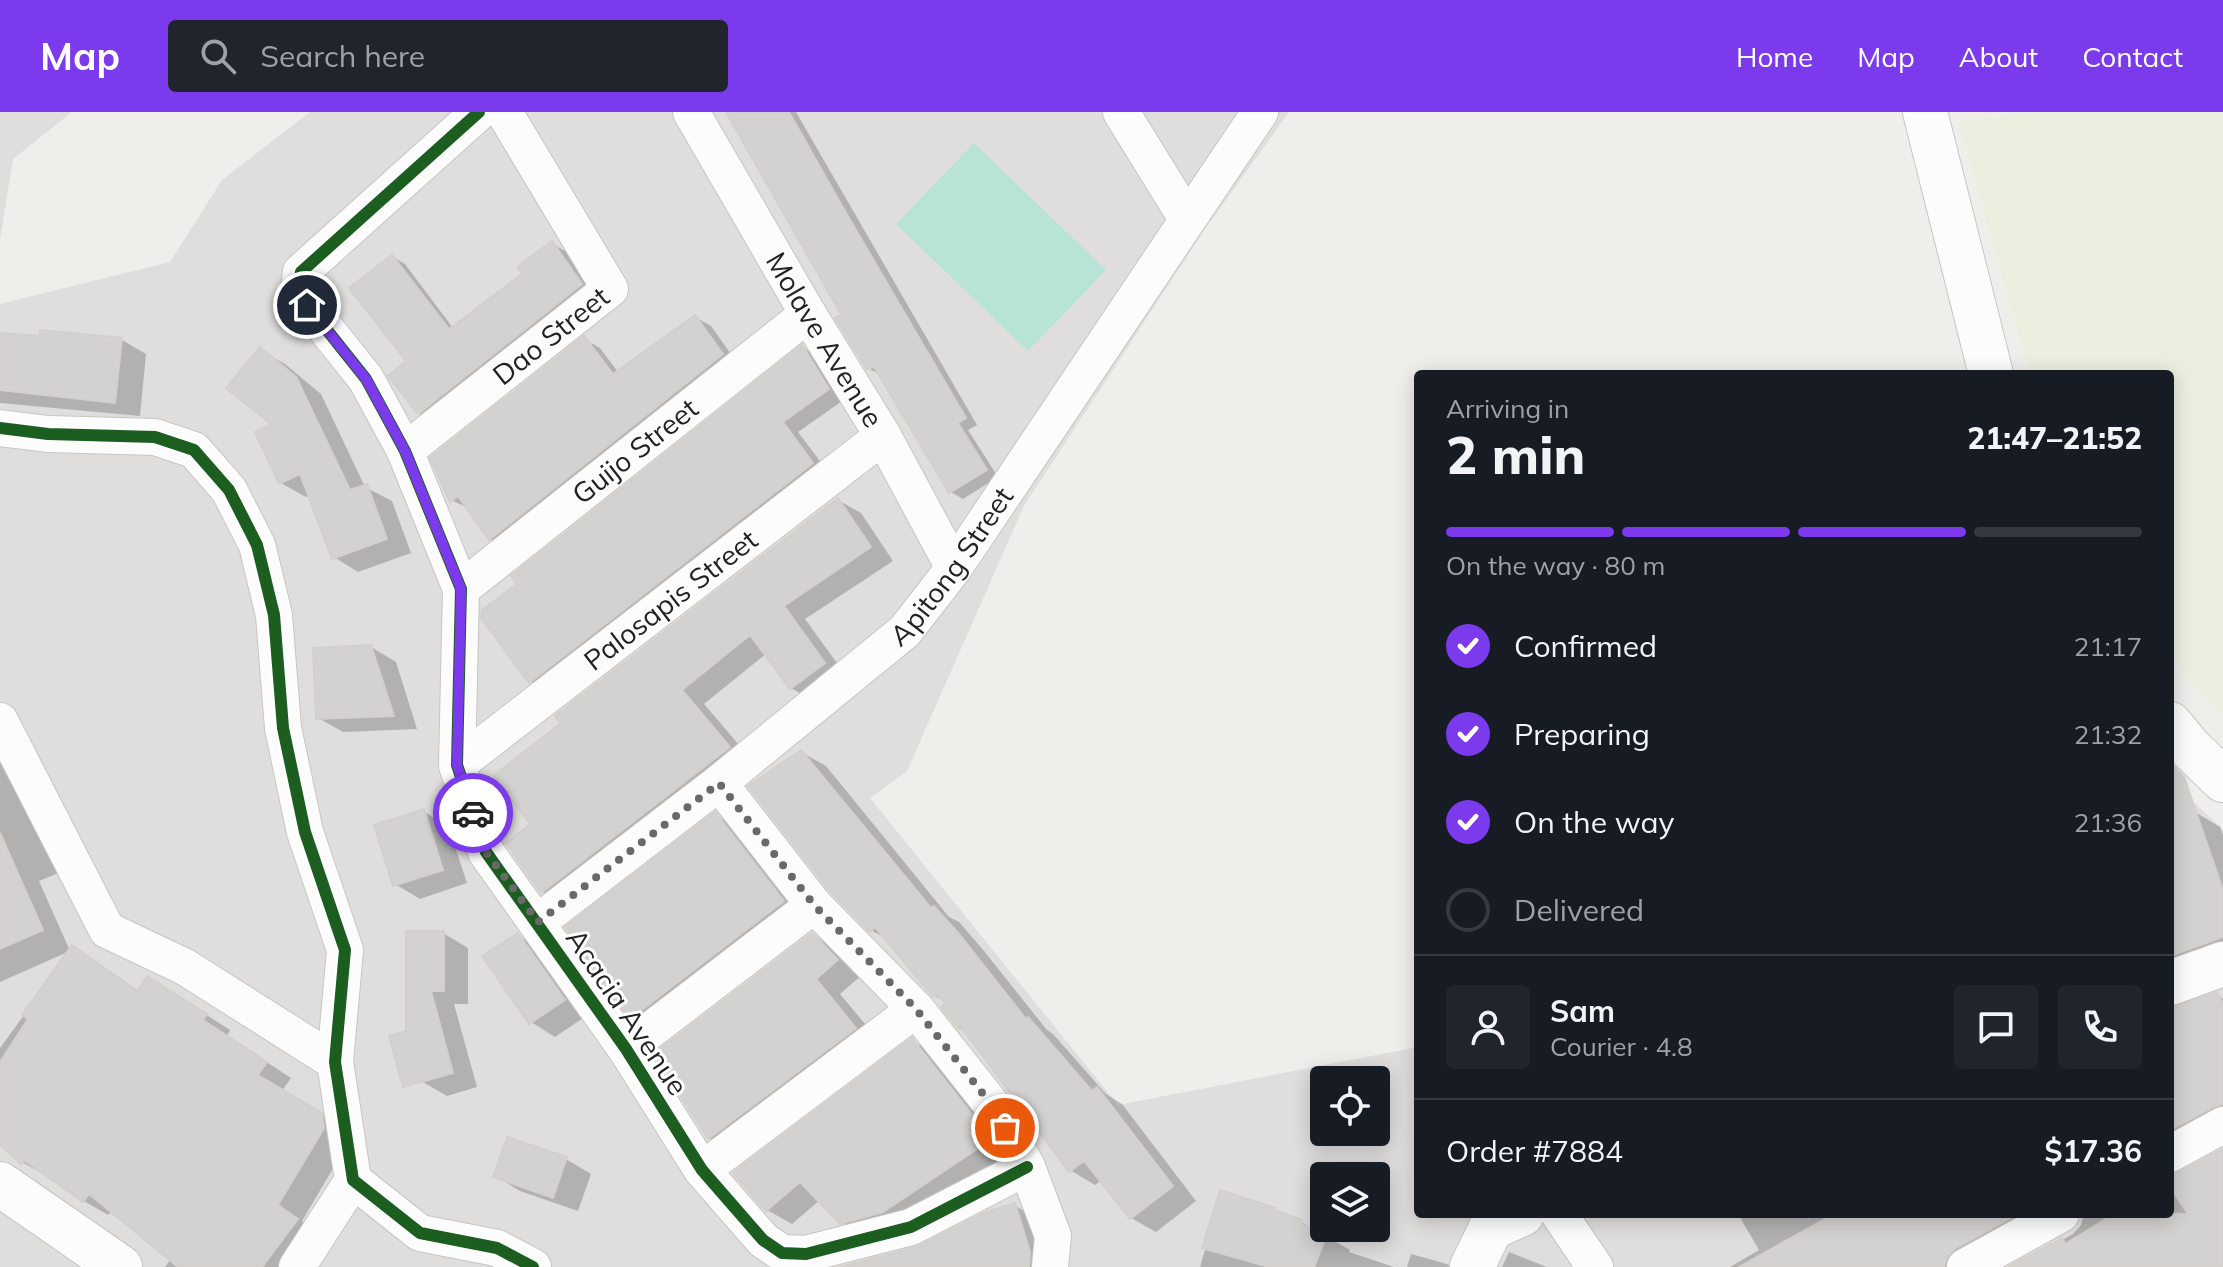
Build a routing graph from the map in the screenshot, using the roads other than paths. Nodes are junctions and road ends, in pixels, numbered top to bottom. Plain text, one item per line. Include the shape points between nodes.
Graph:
1 (479, 112) edge
2 (504, 112) edge
3 (691, 112) edge
4 (1121, 112) edge
5 (1260, 112) edge
6 (1925, 112) edge
7 (1187, 219) junction
8 (808, 314) junction
9 (1990, 370) edge
10 (0, 428) edge
11 (883, 436) junction
12 (405, 451) junction
13 (954, 568) junction
14 (461, 589) junction
15 (0, 721) edge
16 (2174, 729) edge
17 (457, 765) junction
18 (2223, 780) edge
19 (719, 783) junction
20 (814, 905) junction
21 (538, 922) junction
22 (2223, 964) edge
23 (2174, 982) edge
24 (916, 1009) junction
25 (626, 1049) junction
26 (335, 1062) junction
27 (2223, 1125) edge
28 (2174, 1152) edge
29 (1027, 1167) junction
30 (702, 1170) junction
31 (353, 1180) junction
32 (0, 1184) edge
33 (1513, 1218) edge
34 (1562, 1218) edge
35 (2054, 1218) edge
36 (120, 1267) edge
37 (297, 1267) edge
38 (533, 1267) edge
39 (1050, 1267) edge
40 (1472, 1267) edge
41 (1595, 1267) edge
42 (1965, 1267) edge

1 - 12 street, Acacia Avenue via 301,272 299,289 307,305 366,379
2 - 12 street, Dao Street via 610,289
3 - 8 street, Molave Avenue
4 - 7 street
5 - 7 street, Apitong Street
6 - 9 street
7 - 13 street, Apitong Street
8 - 11 street, Molave Avenue
8 - 14 street, Guijo Street
10 - 26 street via 155,437 194,450 229,490 257,545 274,615 283,728 305,832 345,950
11 - 13 street, Molave Avenue
11 - 17 street, Palosapis Street
12 - 14 street, Acacia Avenue
13 - 19 street, Apitong Street via 905,631
14 - 17 street, Acacia Avenue
15 - 26 street via 107,930 185,967
16 - 18 street
17 - 21 street, Acacia Avenue via 486,852
19 - 20 street
19 - 21 street, Apitong Street
20 - 24 street
20 - 25 street
21 - 25 street, Acacia Avenue
22 - 23 street
24 - 29 street via 995,1109
24 - 30 street
25 - 30 street, Acacia Avenue
26 - 31 street
27 - 28 street
29 - 30 street, Acacia Avenue via 911,1227 806,1254 782,1253 763,1240
29 - 39 street via 1053,1236
31 - 37 street
31 - 38 street via 420,1233 497,1248
32 - 36 street
33 - 40 street via 1491,1228
34 - 41 street
35 - 42 street

